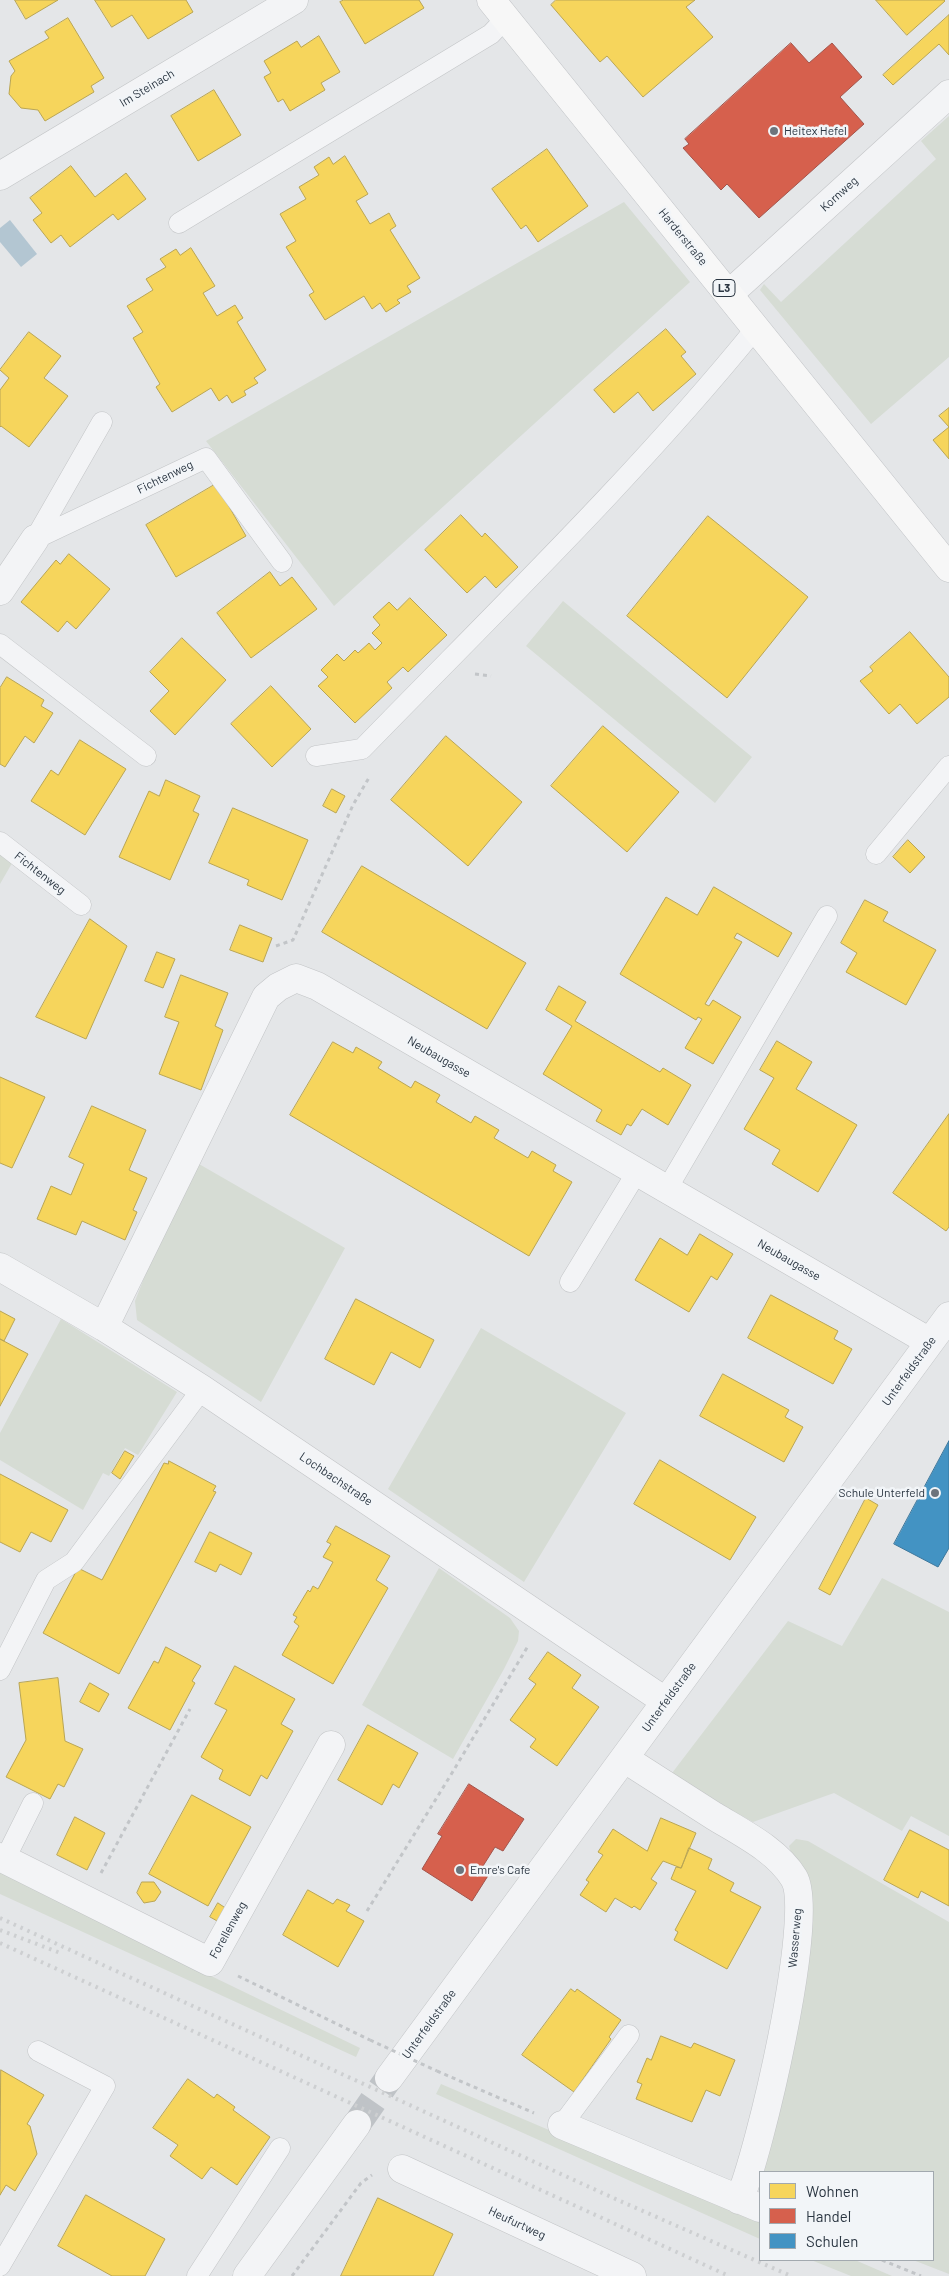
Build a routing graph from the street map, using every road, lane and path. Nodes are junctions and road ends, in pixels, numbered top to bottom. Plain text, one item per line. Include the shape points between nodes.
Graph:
1 (294, 0) edge
2 (501, 7) edge
3 (949, 94) edge
4 (0, 176) edge
5 (179, 223) dead end
6 (729, 294) junction
7 (756, 328) junction
8 (102, 422) dead end
9 (36, 539) junction
10 (282, 562) dead end
11 (949, 568) edge
12 (0, 591) edge
13 (0, 644) edge
14 (474, 674) dead end
15 (491, 676) dead end
16 (146, 756) dead end
17 (316, 756) dead end
18 (949, 766) edge
19 (374, 768) dead end
20 (0, 842) edge
21 (876, 854) dead end
22 (80, 905) dead end
23 (827, 916) dead end
24 (276, 946) dead end
25 (636, 1172) junction
26 (667, 1189) junction
27 (0, 1268) edge
28 (570, 1282) dead end
29 (949, 1316) edge
30 (104, 1328) junction
31 (930, 1342) junction
32 (202, 1389) junction
33 (544, 1620) junction
34 (0, 1670) edge
35 (665, 1701) junction
36 (190, 1709) dead end
37 (331, 1745) dead end
38 (625, 1760) junction
39 (34, 1803) dead end
40 (2, 1858) edge
41 (86, 1901) junction
42 (367, 1911) dead end
43 (210, 1962) junction
44 (629, 2035) dead end
45 (38, 2051) dead end
46 (389, 2078) tunnel mouth
47 (357, 2124) tunnel mouth
48 (562, 2125) junction
49 (280, 2148) dead end
50 (402, 2169) joint
51 (750, 2204) edge
52 (884, 2261) edge
53 (0, 2266) edge
54 (197, 2276) edge
55 (247, 2276) edge
56 (292, 2276) edge
57 (632, 2276) edge
58 (921, 2276) edge

1 - 4 street, Im Steinach
2 - 5 lane via 491,34
2 - 6 main road, Harderstraße / L3
3 - 6 street, Kornweg
6 - 7 main road, Harderstraße / L3
7 - 11 main road, Harderstraße / L3
7 - 17 lane via 652,449 362,749
8 - 9 lane, Fichtenweg
9 - 10 lane, Fichtenweg via 206,458
9 - 12 street, Fichtenweg
13 - 16 lane
14 - 15 path
18 - 21 lane
19 - 24 path via 353,804 293,940
20 - 22 lane, Fichtenweg
23 - 26 lane
25 - 26 street, Neubaugasse
25 - 28 lane
25 - 30 street, Neubaugasse via 317,986 296,978 278,986 266,997
26 - 31 street, Neubaugasse
27 - 30 street, Lochbachstraße
29 - 31 street, Unterfeldstraße
30 - 32 street, Lochbachstraße
31 - 35 street, Unterfeldstraße
32 - 33 street, Lochbachstraße
32 - 34 lane via 74,1562 46,1580
33 - 35 street, Lochbachstraße
33 - 42 path
35 - 38 street, Unterfeldstraße
36 - 41 path
37 - 43 street, Forellenweg
38 - 46 street, Unterfeldstraße
38 - 51 street, Wasserweg via 754,1840 778,1858 795,1880 799,1904 797,1948 773,2081 751,2172
39 - 40 lane
40 - 41 street, Forellenweg
41 - 43 street, Forellenweg
43 - 48 path, bridge via 370,2040
44 - 48 lane
45 - 53 lane via 105,2086
47 - 55 street
48 - 51 street, Wasserweg
49 - 54 lane
50 - 56 path via 381,2170 360,2183
50 - 57 street, Heufurtweg
52 - 58 path

